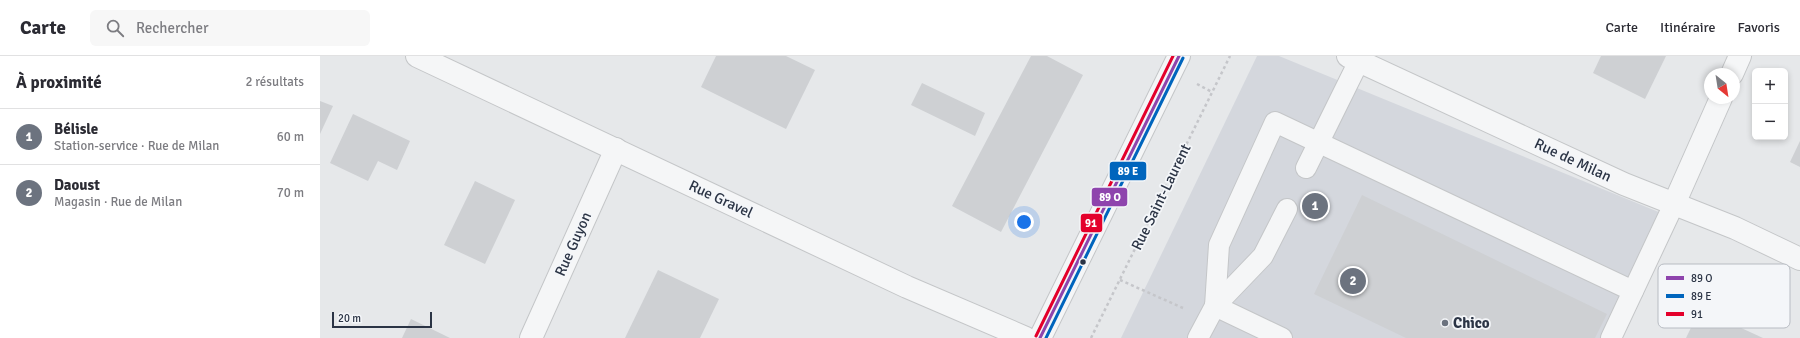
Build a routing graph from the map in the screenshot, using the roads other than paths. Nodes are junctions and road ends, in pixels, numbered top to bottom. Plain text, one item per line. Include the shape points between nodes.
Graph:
1 (417, 56) edge
2 (1179, 56) edge
3 (1740, 56) edge
4 (1354, 58) edge
5 (1735, 68) edge
6 (1718, 104) edge
7 (1319, 142) junction
8 (616, 149) junction
9 (1306, 168) dead end
10 (1674, 204) junction
11 (1287, 209) dead end
12 (1800, 259) edge
13 (1633, 291) junction
14 (1214, 306) junction
15 (531, 338) edge
16 (1026, 338) edge
17 (1040, 338) edge
18 (1198, 338) edge
19 (1282, 338) edge
20 (1611, 338) edge

1 - 8 street, Rue Gravel
2 - 17 street
3 - 5 street
4 - 7 lane
4 - 10 street, Rue de Milan via 1624,184
6 - 10 street
7 - 9 lane
7 - 13 lane
7 - 14 lane via 1274,122 1219,245
8 - 15 street, Rue Guyon
8 - 16 street, Rue Gravel via 907,286
10 - 12 street, Rue de Milan via 1735,228
10 - 13 lane
11 - 14 lane via 1263,256
13 - 20 lane
14 - 18 lane
14 - 19 lane

